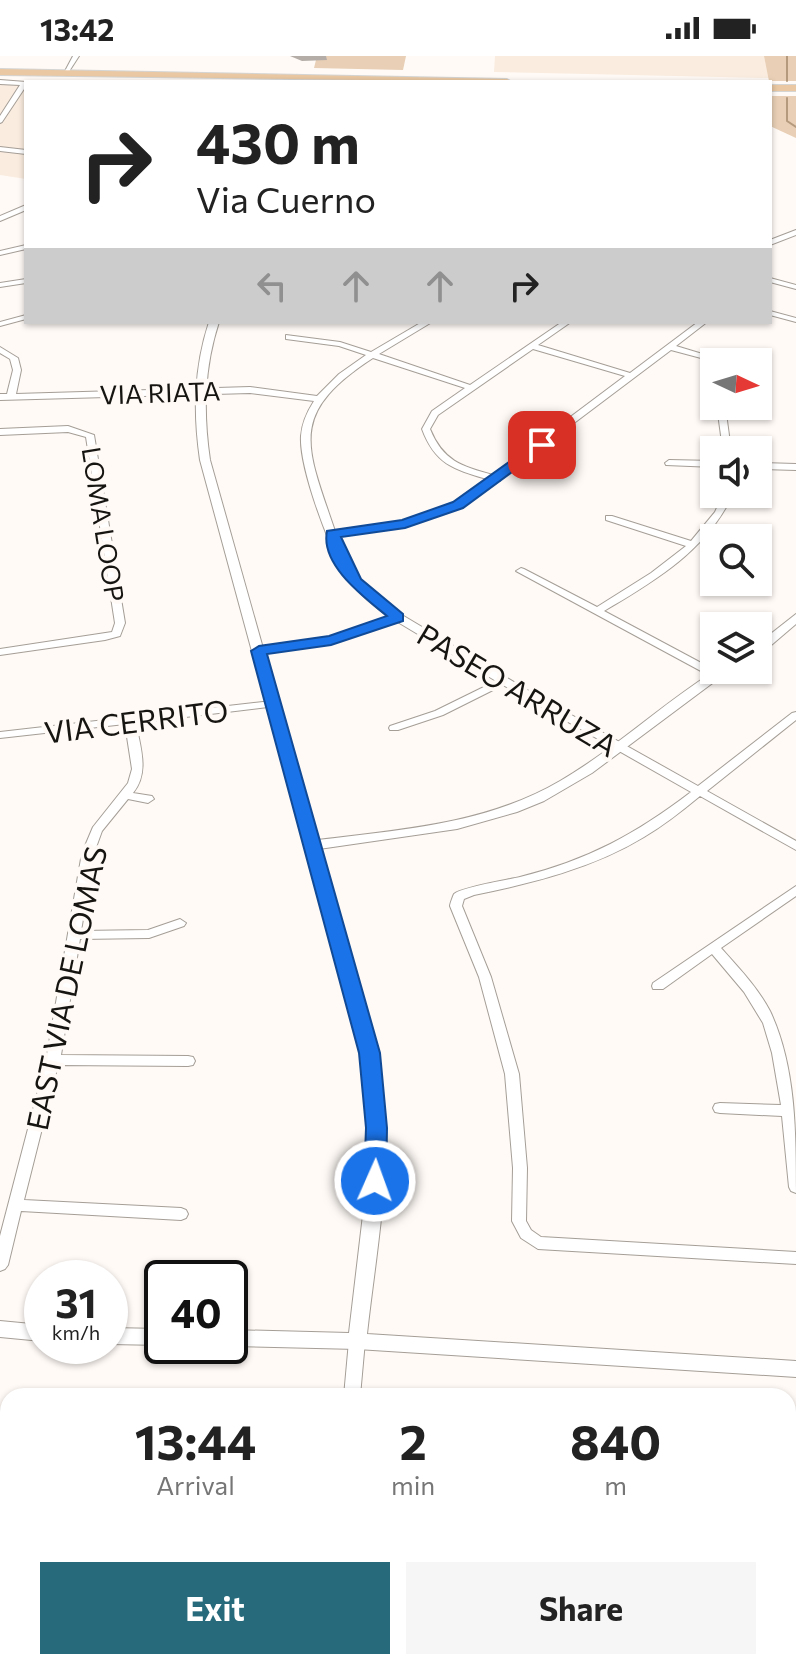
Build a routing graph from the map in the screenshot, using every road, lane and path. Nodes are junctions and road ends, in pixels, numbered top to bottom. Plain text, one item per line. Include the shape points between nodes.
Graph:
1 (76, 56) edge
2 (0, 70) edge
3 (66, 72) junction
4 (95, 72) junction
5 (90, 80) edge
6 (425, 80) edge
7 (0, 82) edge
8 (24, 84) edge
9 (24, 85) edge
10 (772, 88) edge
11 (796, 88) edge
12 (0, 121) edge
13 (0, 149) edge
14 (24, 152) edge
15 (24, 208) edge
16 (0, 219) edge
17 (796, 232) edge
18 (772, 242) edge
19 (24, 247) edge
20 (0, 253) edge
21 (24, 281) edge
22 (772, 281) edge
23 (0, 285) edge
24 (796, 287) edge
25 (772, 314) edge
26 (24, 318) edge
27 (796, 320) edge
28 (0, 324) edge
29 (213, 324) edge
30 (425, 324) edge
31 (564, 324) edge
32 (700, 324) edge
33 (289, 337) dead end
34 (532, 346) junction
35 (671, 347) junction
36 (0, 349) edge
37 (375, 355) junction
38 (700, 355) edge
39 (632, 376) junction
40 (472, 388) junction
41 (198, 390) junction
42 (0, 397) edge
43 (11, 397) junction
44 (320, 399) junction
45 (0, 432) edge
46 (669, 463) dead end
47 (700, 464) edge
48 (772, 466) edge
49 (796, 467) edge
50 (497, 479) junction
51 (721, 508) edge
52 (609, 518) dead end
53 (332, 534) junction
54 (690, 544) junction
55 (521, 571) dead end
56 (599, 610) junction
57 (398, 617) junction
58 (796, 618) edge
59 (772, 638) edge
60 (259, 651) junction
61 (0, 652) edge
62 (700, 663) edge
63 (503, 681) junction
64 (705, 684) edge
65 (272, 704) junction
66 (796, 715) edge
67 (130, 721) junction
68 (394, 728) dead end
69 (0, 735) edge
70 (617, 749) junction
71 (697, 789) junction
72 (125, 795) junction
73 (148, 799) dead end
74 (313, 845) junction
75 (796, 846) edge
76 (796, 890) edge
77 (180, 923) dead end
78 (74, 935) junction
79 (715, 949) junction
80 (658, 986) dead end
81 (53, 1060) junction
82 (188, 1061) dead end
83 (720, 1108) dead end
84 (788, 1111) junction
85 (796, 1187) edge
86 (18, 1205) junction
87 (181, 1214) dead end
88 (796, 1258) edge
89 (0, 1265) edge
90 (0, 1329) edge
91 (24, 1331) edge
92 (248, 1338) edge
93 (357, 1341) junction
94 (796, 1369) edge
95 (353, 1388) edge

1 - 3 street
2 - 3 main road
3 - 4 main road
4 - 5 street
4 - 6 main road
7 - 8 street
9 - 12 street
10 - 11 main road
13 - 14 street
15 - 16 street
17 - 18 street
19 - 20 street
21 - 23 street
22 - 24 street
25 - 27 street
26 - 28 street
29 - 41 street
30 - 37 street, PASEO ARRUZA
31 - 34 street
32 - 35 street
33 - 37 street
34 - 39 street
34 - 40 street
35 - 38 street
35 - 39 street
36 - 43 street via 14,358 17,370
37 - 40 street
37 - 44 street, PASEO ARRUZA
39 - 50 street
40 - 50 street via 435,413 426,429 432,449 451,465
41 - 43 street, VIA RIATA
41 - 44 street, VIA RIATA
41 - 60 street via 205,460
42 - 43 street, VIA RIATA
44 - 53 street, PASEO ARRUZA via 308,421 303,448
45 - 61 street, LOMA LOOP via 68,429 90,435 120,623 116,634 101,638
46 - 47 street
48 - 49 street
50 - 53 street via 431,516
51 - 54 street
52 - 54 street
53 - 57 street, PASEO ARRUZA via 355,582
54 - 56 street via 651,579
55 - 56 street
56 - 62 street
57 - 60 street via 331,641
57 - 63 street, PASEO ARRUZA
58 - 59 street
60 - 65 street
63 - 68 street via 439,713
63 - 70 street, PASEO ARRUZA
64 - 70 street
65 - 67 street, VIA CERRITO
65 - 74 street
66 - 71 street
67 - 69 street, VIA CERRITO
67 - 72 street, EAST VIA DE LOMAS via 138,769
70 - 71 street, PASEO ARRUZA
70 - 74 street via 541,797 504,812 443,827
71 - 75 street, PASEO ARRUZA
71 - 88 street via 659,821 600,854 459,897 456,906 485,977 512,1074 519,1221 538,1243
72 - 73 street
72 - 78 street, EAST VIA DE LOMAS via 97,830 88,853
74 - 93 street via 369,1053 377,1128
76 - 79 street
77 - 78 street via 149,934
78 - 81 street, EAST VIA DE LOMAS
79 - 80 street
79 - 84 street via 744,981 773,1033
81 - 82 street
81 - 86 street, EAST VIA DE LOMAS
83 - 84 street
84 - 85 street
86 - 87 street
86 - 89 street, EAST VIA DE LOMAS
90 - 91 street
92 - 93 street
93 - 94 street
93 - 95 street

